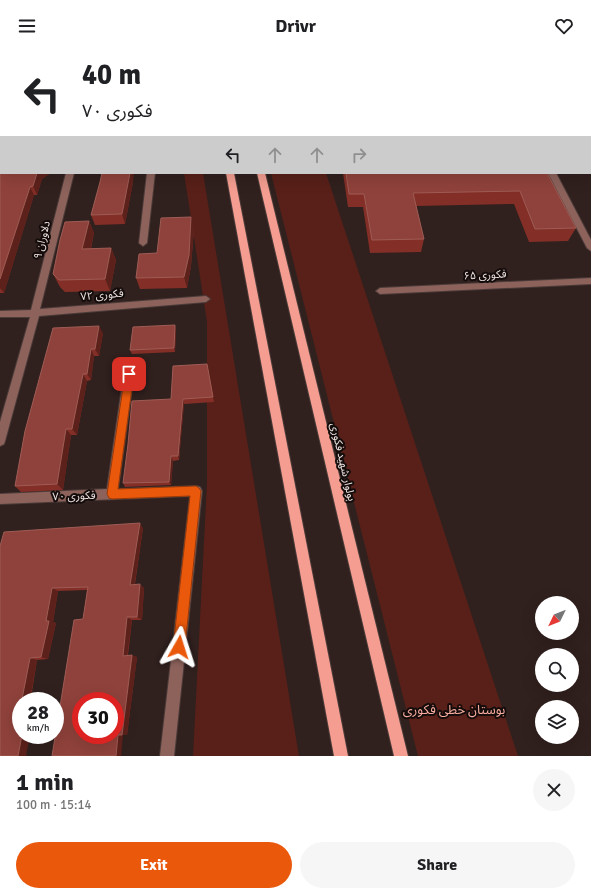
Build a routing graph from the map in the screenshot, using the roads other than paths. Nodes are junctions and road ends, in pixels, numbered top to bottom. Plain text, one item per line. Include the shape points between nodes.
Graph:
1 (70, 174) edge
2 (151, 174) edge
3 (230, 174) edge
4 (261, 174) edge
5 (553, 174) edge
6 (143, 243) dead end
7 (591, 248) edge
8 (591, 281) edge
9 (380, 291) dead end
10 (206, 299) dead end
11 (35, 313) junction
12 (0, 314) edge
13 (129, 374) dead end
14 (0, 441) edge
15 (112, 494) junction
16 (0, 499) edge
17 (167, 756) edge
18 (341, 756) edge
19 (401, 756) edge

1 - 11 street, دلاوران ۹
2 - 6 street
3 - 18 main road
4 - 19 main road, بولوار شهید فکوری
5 - 7 street
8 - 9 street, فکوری ۶۵
10 - 11 street, فکوری ۷۲
11 - 12 street, فکوری ۷۲
11 - 14 street, دلاوران ۹
13 - 15 street
15 - 16 street, فکوری ۷۰
15 - 17 street, فکوری ۷۰ via 196,491

